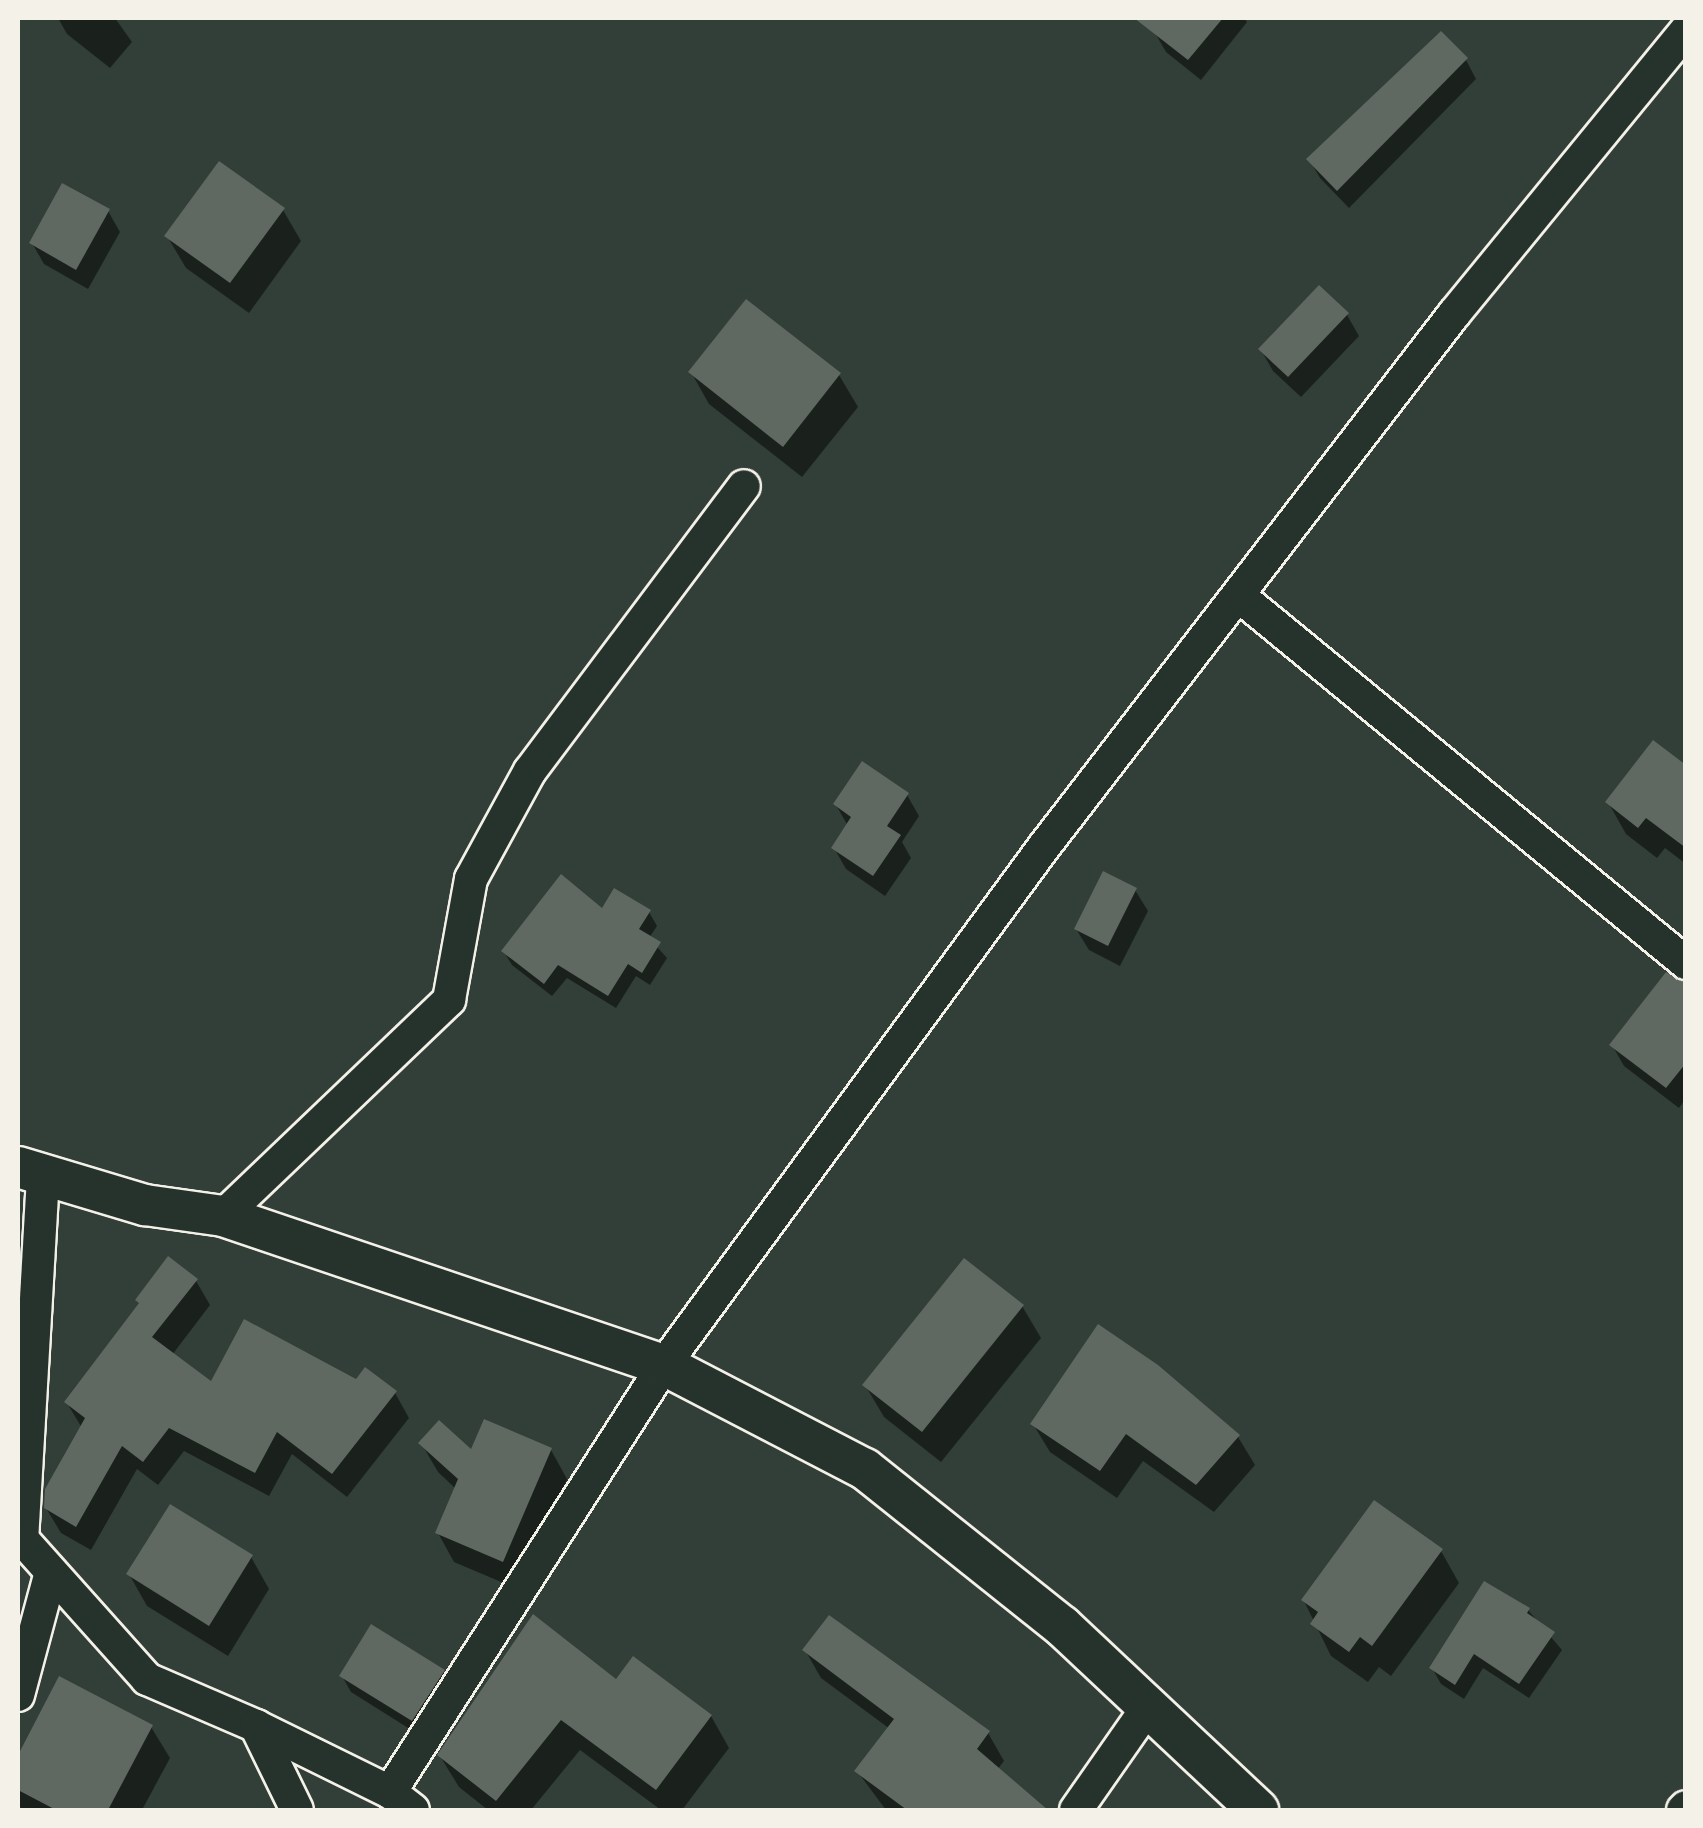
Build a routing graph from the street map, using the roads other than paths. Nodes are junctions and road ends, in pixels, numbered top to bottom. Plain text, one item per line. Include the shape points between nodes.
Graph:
1 (1686, 32) edge
2 (744, 486) dead end
3 (1238, 594) junction
4 (1686, 963) edge
5 (30, 1172) edge
6 (223, 1216) junction
7 (664, 1365) junction
8 (51, 1572) junction
9 (18, 1695) edge
10 (1150, 1704) junction
11 (256, 1726) junction
12 (402, 1802) edge
13 (298, 1810) edge
14 (1076, 1810) edge
15 (1258, 1810) edge

1 - 3 street via 1454,314
2 - 6 street via 530,770 471,879 448,1000
3 - 4 street
3 - 7 street
5 - 6 street via 144,1205
5 - 8 street via 22,1539
6 - 7 street
7 - 10 street via 866,1469
7 - 12 street
8 - 9 street
8 - 11 street via 146,1679
10 - 14 street
10 - 15 street
11 - 12 street
11 - 13 street

